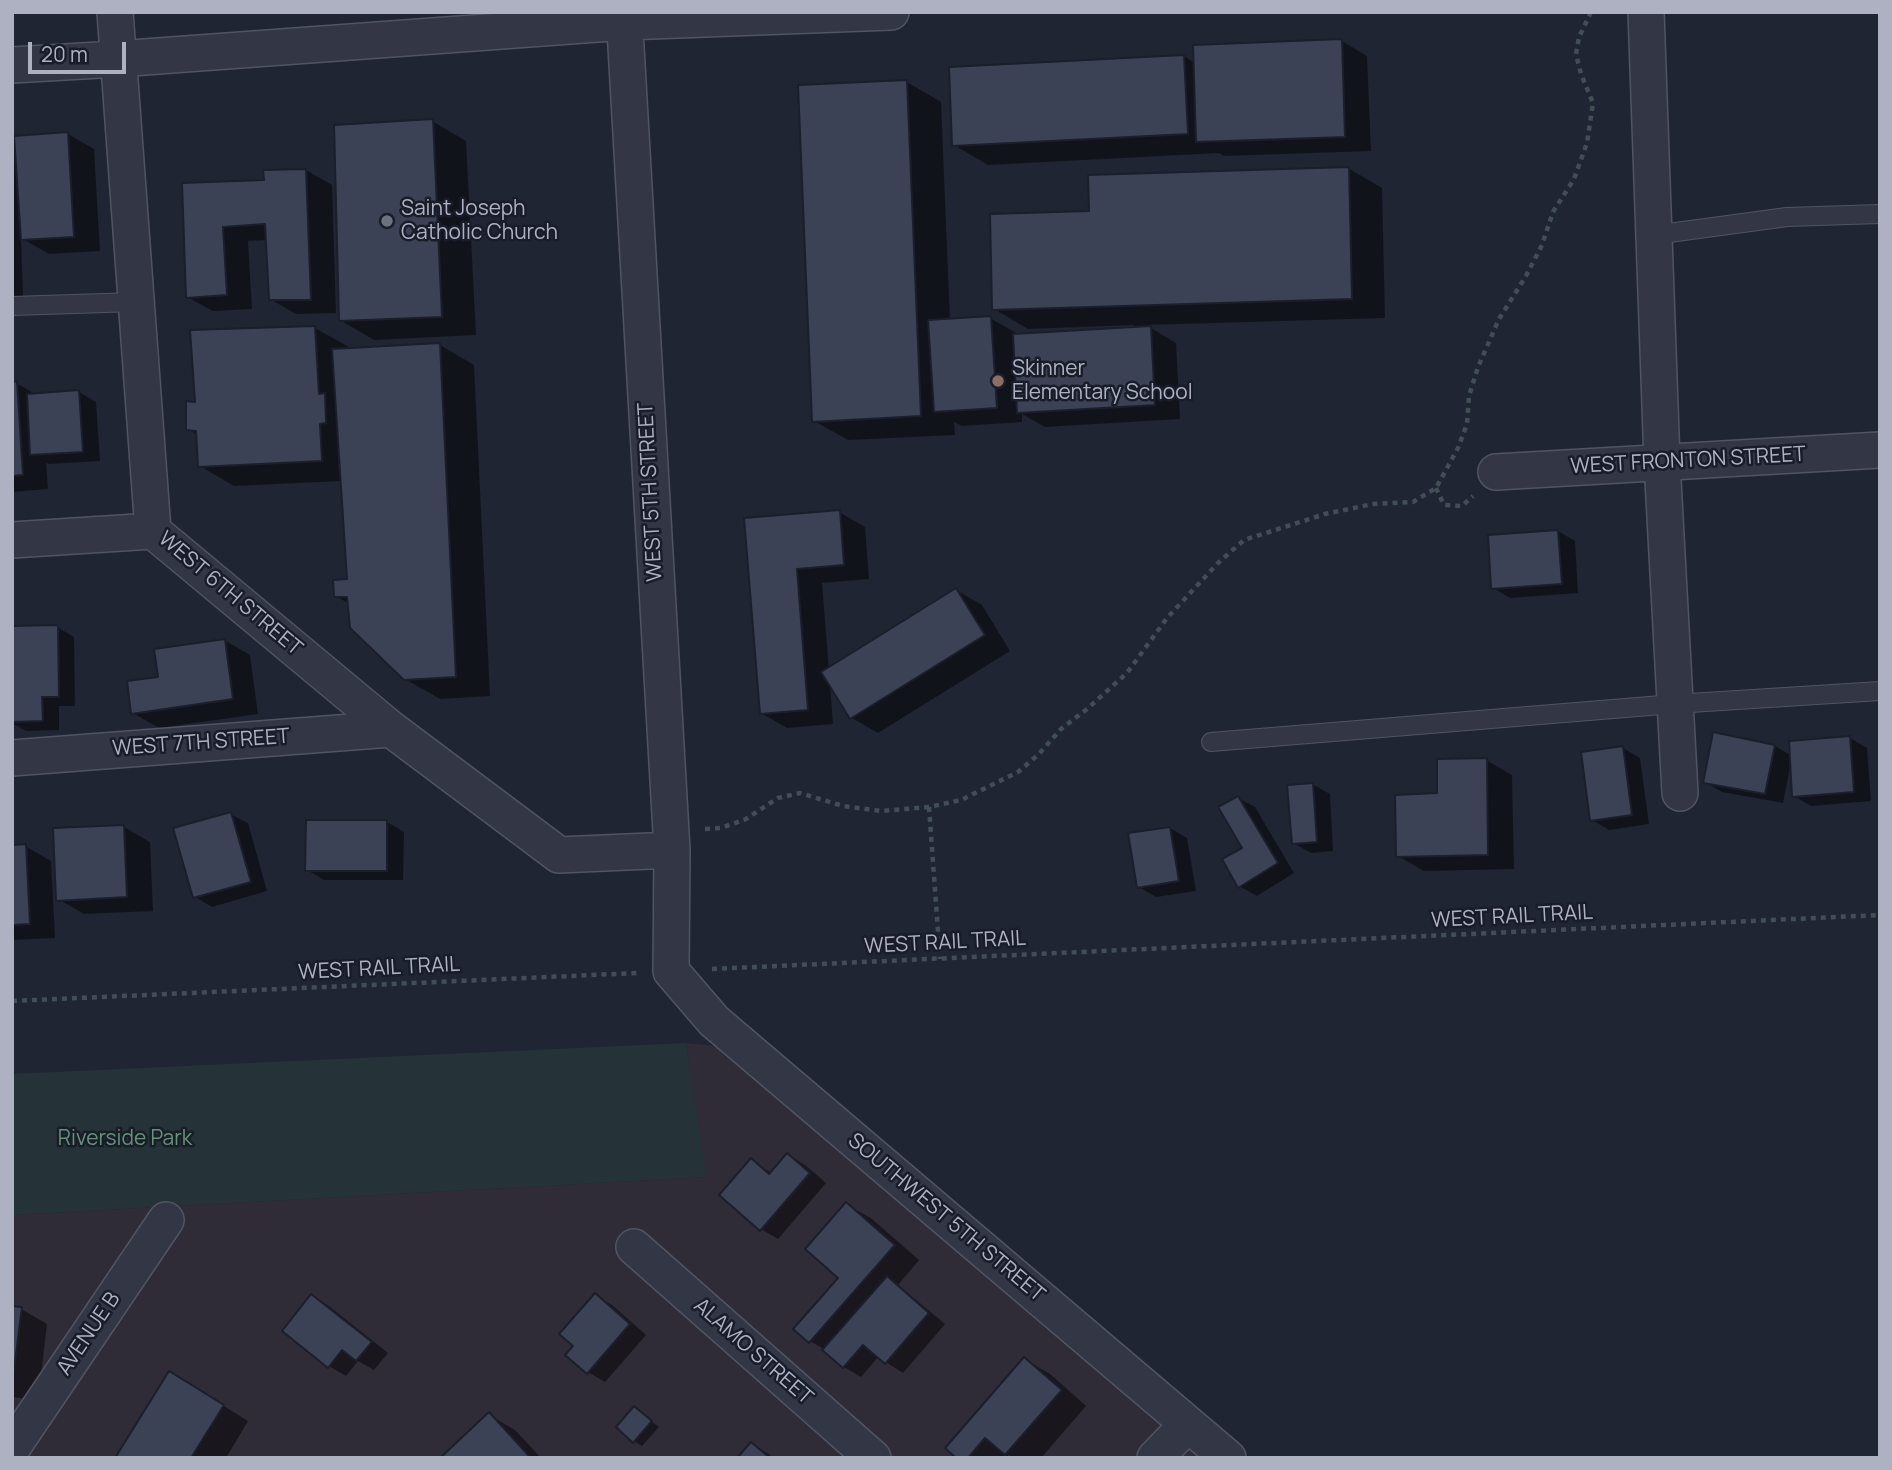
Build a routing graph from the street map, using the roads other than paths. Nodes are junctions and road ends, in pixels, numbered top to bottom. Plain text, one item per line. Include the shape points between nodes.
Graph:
1 (115, 12) edge
2 (891, 12) edge
3 (1646, 12) edge
4 (624, 17) edge
5 (117, 59) junction
6 (12, 65) edge
7 (1880, 214) edge
8 (1654, 235) junction
9 (136, 302) junction
10 (12, 306) edge
11 (1880, 450) edge
12 (1662, 462) junction
13 (1496, 472) road end
14 (153, 531) junction
15 (12, 540) edge
16 (1880, 691) edge
17 (1674, 704) junction
18 (391, 729) junction
19 (1211, 743) dead end
20 (12, 758) edge
21 (1680, 793) dead end
22 (671, 838) junction
23 (671, 971) joint
24 (166, 1220) dead end
25 (634, 1247) dead end
26 (1188, 1424) junction
27 (12, 1448) edge
28 (873, 1458) edge
29 (1155, 1458) edge
30 (1228, 1458) edge

1 - 5 street, WEST 6TH STREET
2 - 4 street
3 - 8 street
4 - 5 street
4 - 22 street, WEST 5TH STREET
5 - 6 street
5 - 9 street, WEST 6TH STREET
7 - 8 lane via 1787,217
8 - 12 street
9 - 10 lane
9 - 14 street, WEST 6TH STREET
11 - 12 street, WEST FRONTON STREET
12 - 13 street, WEST FRONTON STREET
12 - 17 street
14 - 15 street
14 - 18 street, WEST 6TH STREET
16 - 17 lane
17 - 19 lane
17 - 21 street
18 - 20 street, WEST 7TH STREET
18 - 22 street, WEST 6TH STREET via 559,855
22 - 23 street, WEST 5TH STREET
23 - 26 street, SOUTHWEST 5TH STREET via 714,1021
24 - 27 street, AVENUE B
25 - 28 street, ALAMO STREET
26 - 29 street
26 - 30 street, SOUTHWEST 5TH STREET

